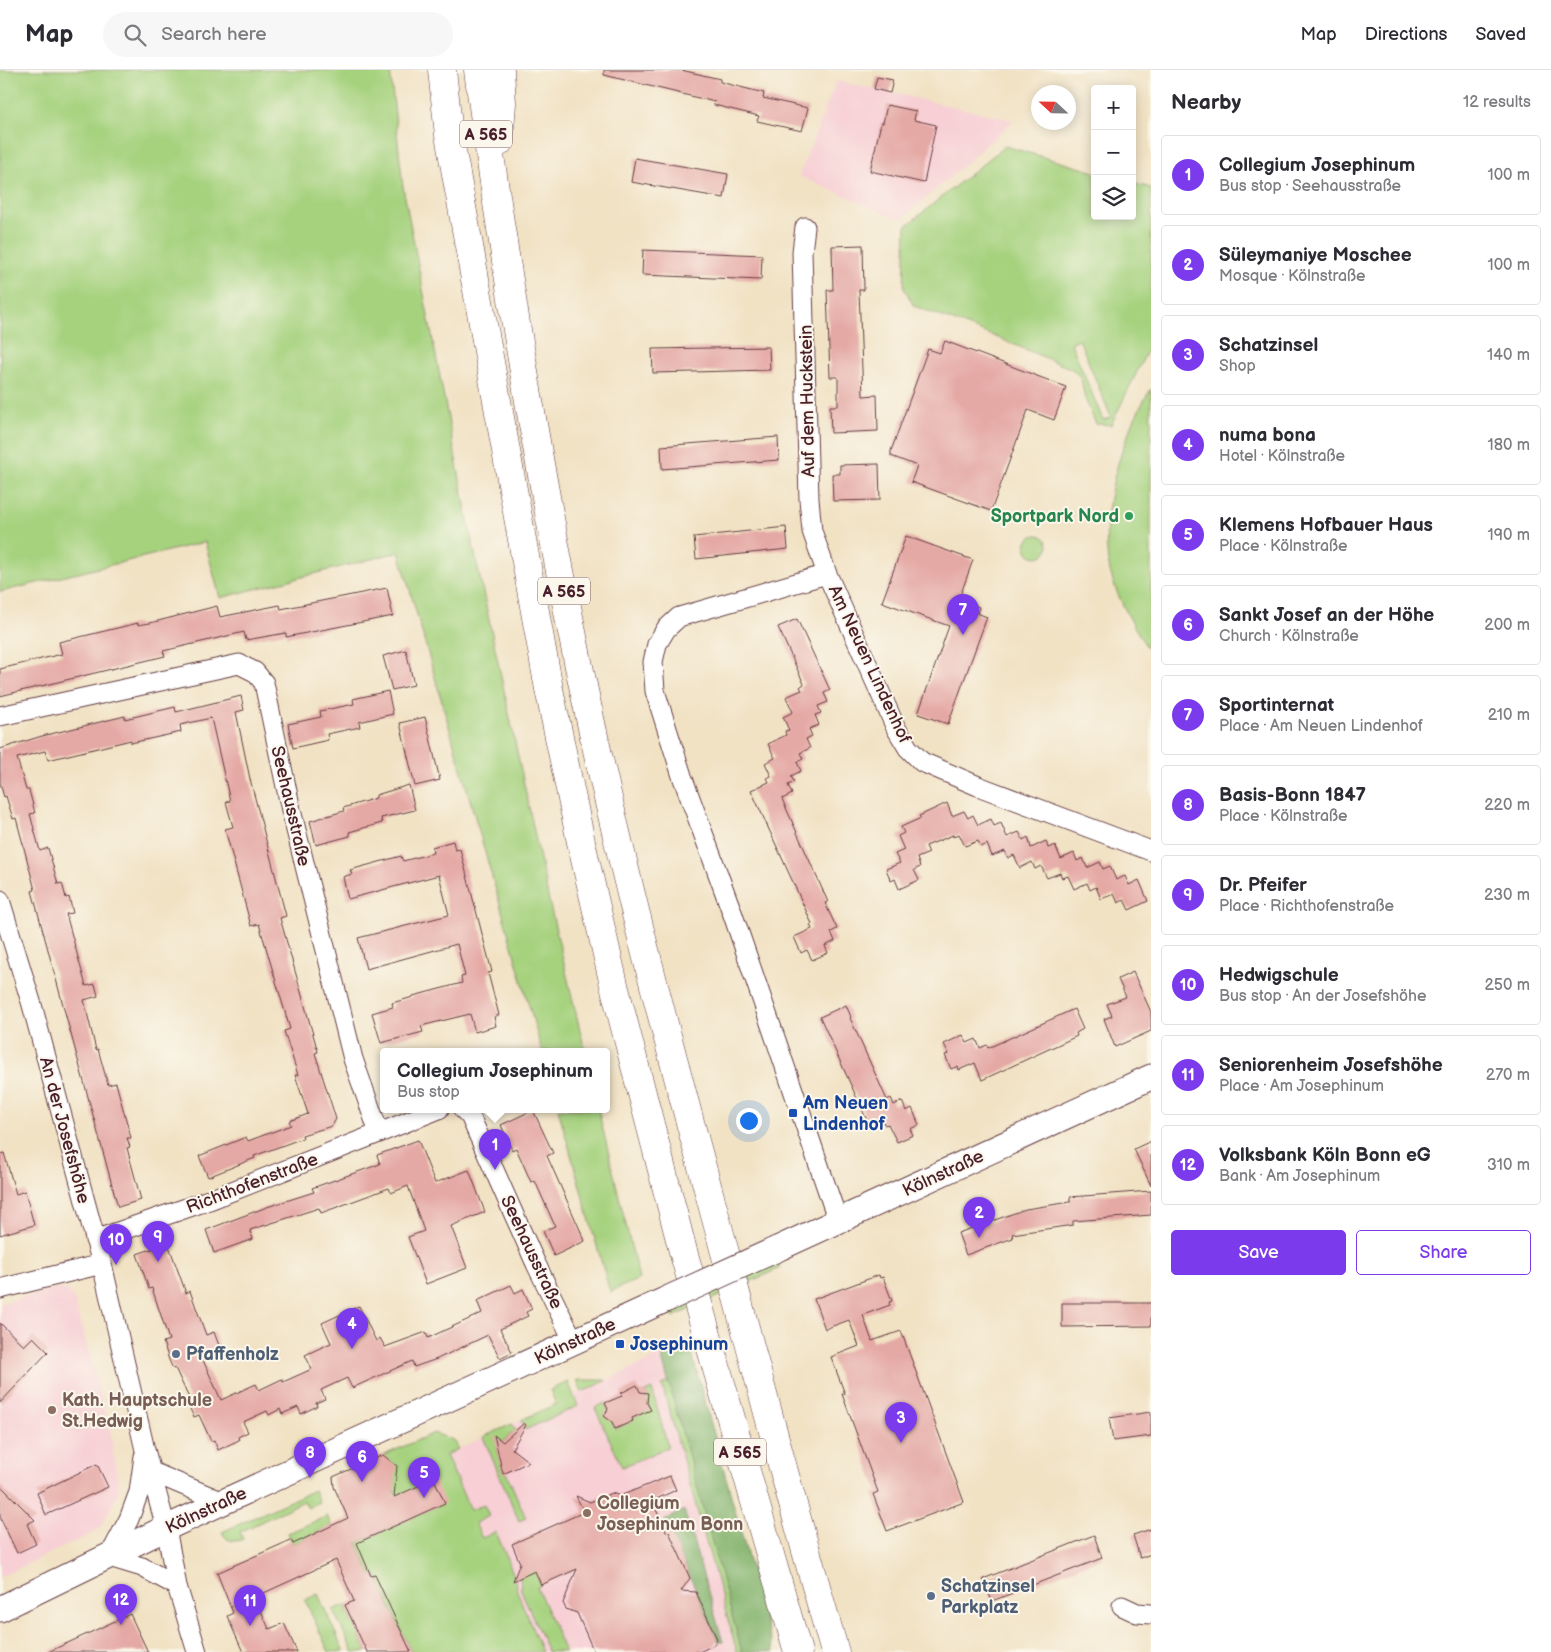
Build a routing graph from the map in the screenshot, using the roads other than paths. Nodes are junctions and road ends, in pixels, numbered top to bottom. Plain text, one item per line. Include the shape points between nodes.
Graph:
1 (427, 70) edge
2 (442, 70) edge
3 (478, 70) edge
4 (500, 70) edge
5 (448, 135) junction
6 (495, 198) junction
7 (805, 227) dead end
8 (827, 574) junction
9 (0, 716) edge
10 (1151, 851) edge
11 (0, 900) edge
12 (1151, 1077) edge
13 (429, 1113) edge
14 (467, 1113) edge
15 (379, 1133) junction
16 (838, 1221) junction
17 (95, 1240) junction
18 (102, 1264) junction
19 (0, 1289) edge
20 (574, 1342) junction
21 (758, 1374) junction
22 (145, 1450) junction
23 (152, 1472) junction
24 (223, 1502) junction
25 (166, 1528) junction
26 (109, 1557) junction
27 (177, 1586) junction
28 (1122, 1606) dead end
29 (0, 1609) edge
30 (1151, 1614) edge
31 (197, 1652) edge
32 (798, 1652) edge
33 (835, 1652) edge
34 (855, 1652) edge

1 - 5 highway
2 - 5 highway, A 565
3 - 6 highway, A 565
4 - 6 highway via 502,103
5 - 32 highway, A 565 via 549,690 581,842 673,1214
6 - 21 highway, A 565 via 537,452 600,761 652,980
7 - 8 street, Auf dem Huckstein via 802,252 809,499 812,531
8 - 10 street, Am Neuen Lindenhof via 896,728 908,748 922,762
8 - 16 street, Am Neuen Lindenhof via 679,617 657,644 653,662 655,691 682,776
9 - 15 street, Seehausstraße via 239,664 254,672 264,683 291,810 353,1059
11 - 17 street, An der Josefshöhe via 32,1005
12 - 16 main road, Kölnstraße
13 - 15 street
14 - 20 street, Seehausstraße
15 - 17 street, Richthofenstraße via 212,1199
16 - 20 main road, Kölnstraße, bridge
17 - 18 street, An der Josefshöhe
18 - 19 street
18 - 22 street, An der Josefshöhe
20 - 24 main road, Kölnstraße
21 - 33 highway, A 565
21 - 34 highway via 815,1525
22 - 23 street, An der Josefshöhe
22 - 26 street, An der Josefshöhe via 139,1492
23 - 24 street
23 - 25 street, An der Josefshöhe
24 - 25 main road, Kölnstraße
25 - 26 main road, Kölnstraße
25 - 27 street, An der Josefshöhe
26 - 27 street via 142,1567
26 - 29 main road, Kölnstraße
27 - 31 street, An der Josefshöhe
28 - 30 street via 1137,1613

